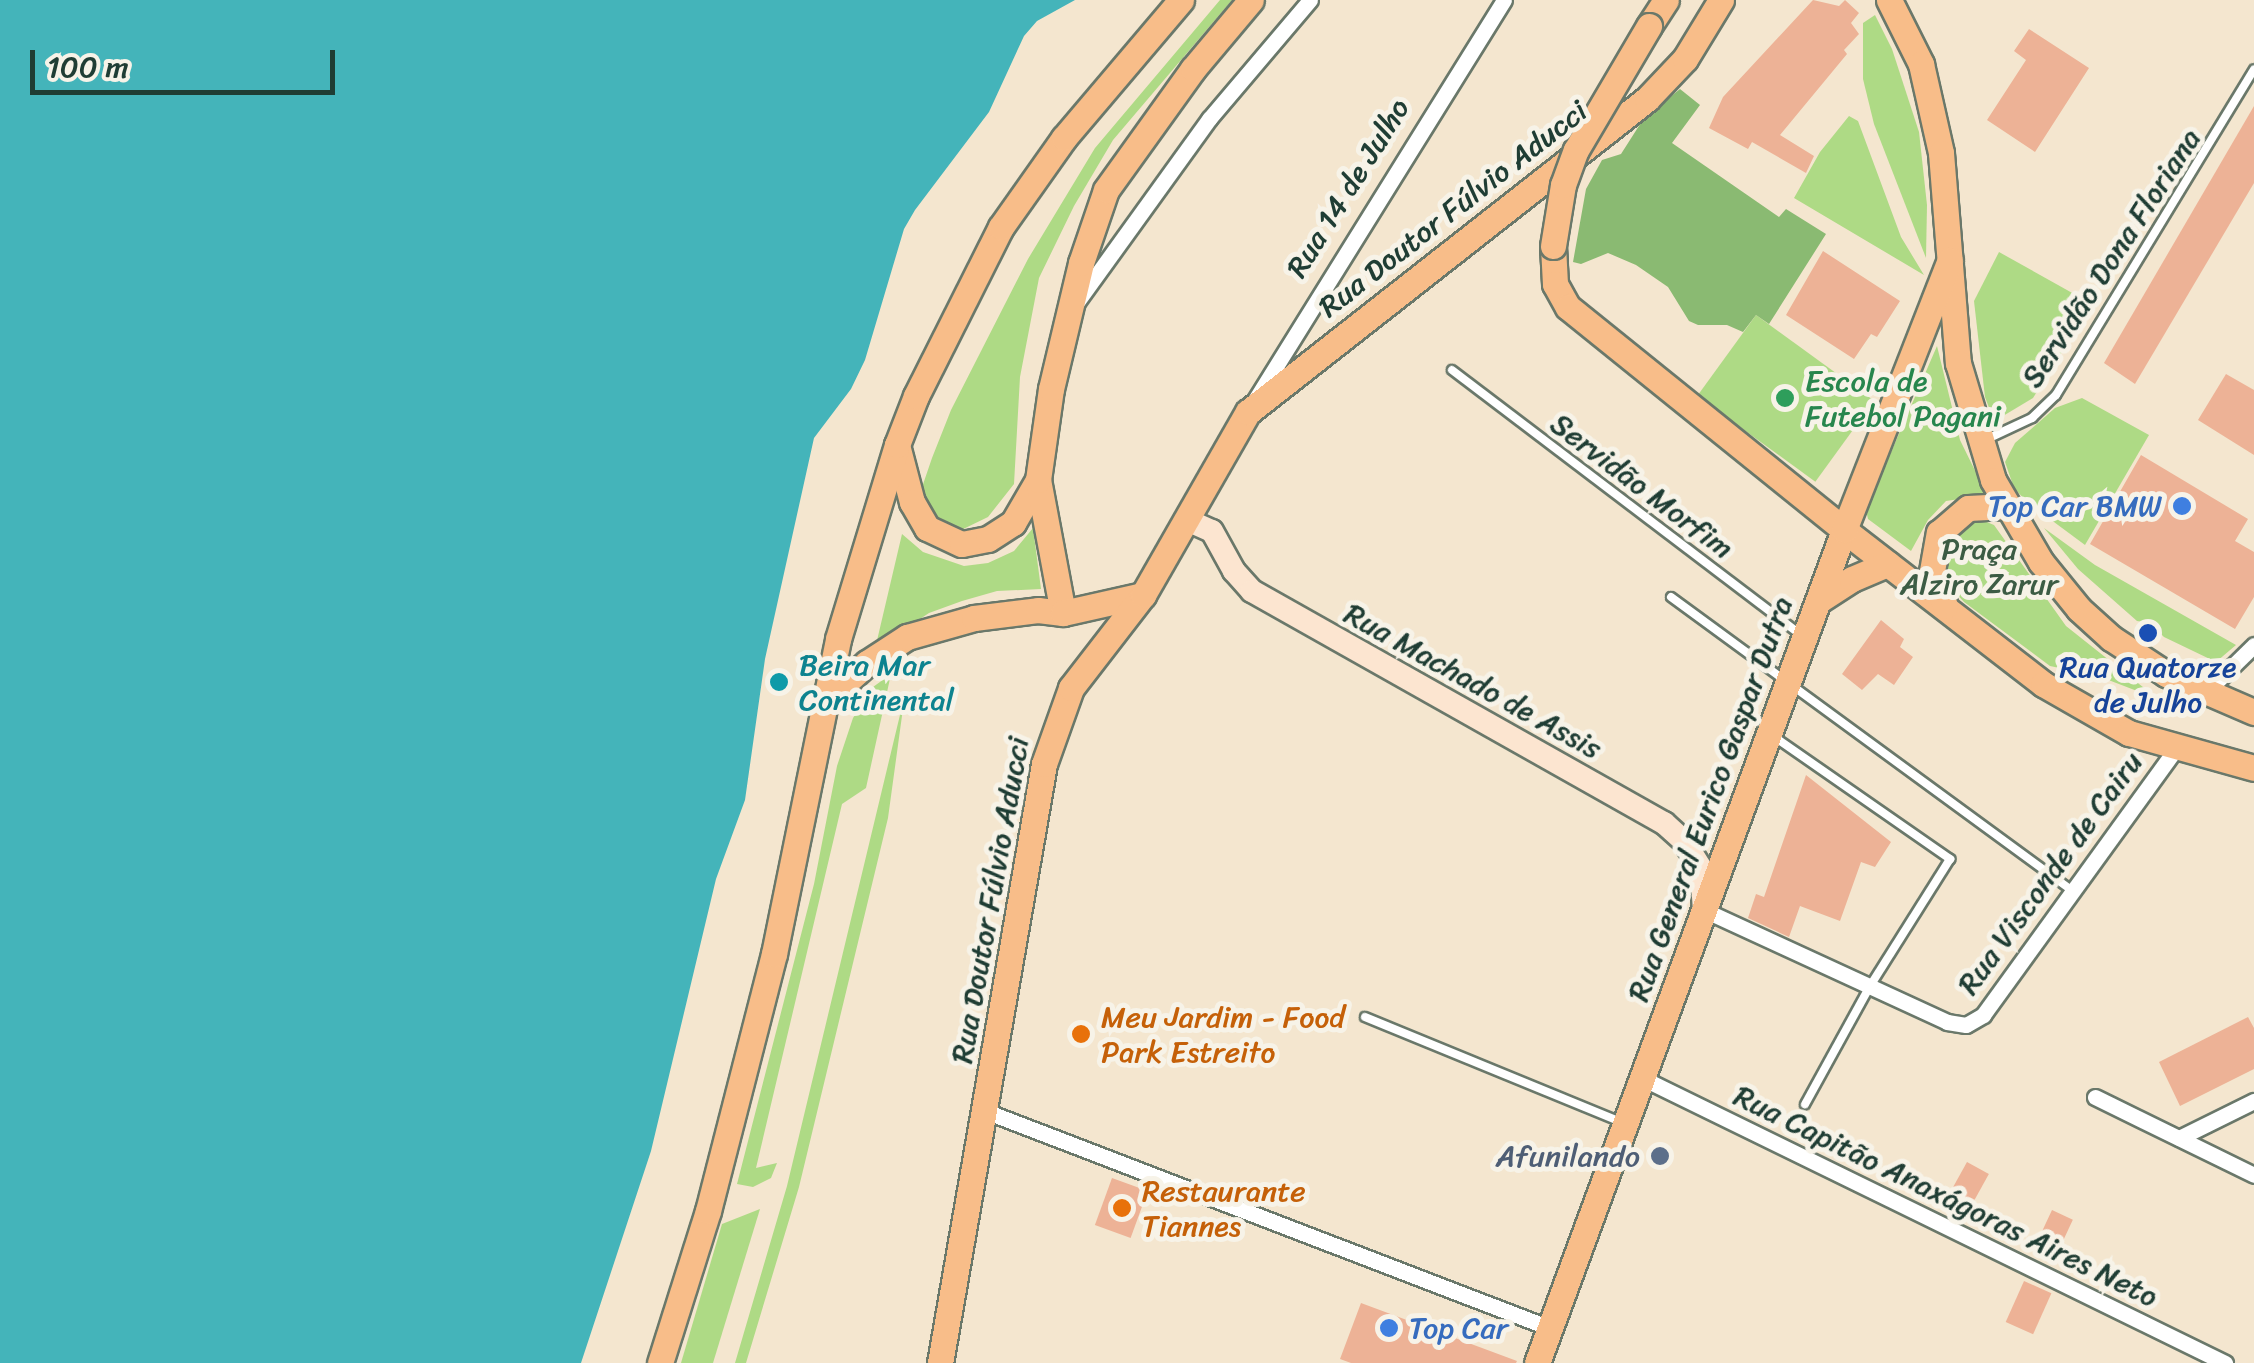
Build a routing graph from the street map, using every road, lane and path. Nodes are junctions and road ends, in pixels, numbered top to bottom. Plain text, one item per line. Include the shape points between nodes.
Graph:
1 (1180, 0) edge
2 (1251, 0) edge
3 (1310, 0) edge
4 (1504, 0) edge
5 (1666, 0) edge
6 (1721, 0) edge
7 (1889, 0) edge
8 (2254, 69) edge
9 (1950, 273) junction
10 (1066, 318) junction
11 (1452, 370) dead end
12 (1248, 412) junction
13 (1978, 442) junction
14 (897, 445) junction
15 (1038, 480) junction
16 (2007, 506) junction
17 (1187, 520) junction
18 (1849, 534) junction
19 (1888, 564) junction
20 (1143, 595) junction
21 (1671, 597) dead end
22 (1818, 601) junction
23 (1947, 610) junction
24 (1063, 613) junction
25 (1804, 638) junction
26 (2254, 644) edge
27 (1789, 680) junction
28 (2204, 694) junction
29 (2254, 698) edge
30 (826, 700) junction
31 (2254, 712) edge
32 (1769, 733) junction
33 (2176, 750) junction
34 (2254, 768) edge
35 (2072, 891) junction
36 (1704, 910) junction
37 (1870, 986) junction
38 (1365, 1017) dead end
39 (1642, 1078) junction
40 (2096, 1097) dead end
41 (2254, 1101) edge
42 (1805, 1104) dead end
43 (985, 1111) junction
44 (1625, 1124) junction
45 (2180, 1138) junction
46 (2254, 1175) edge
47 (1550, 1328) junction
48 (660, 1363) edge
49 (940, 1363) edge
50 (1537, 1363) edge
51 (2226, 1363) edge

1 - 14 main road via 1064,138 1001,227
2 - 10 main road via 1106,190
3 - 10 street via 1209,119
4 - 12 street, Rua 14 de Julho
5 - 18 main road, bridge via 1576,150 1552,246 1555,284 1568,306
6 - 12 main road, Rua Doutor Fúlvio Aducci via 1686,59 1646,99
7 - 9 main road via 1921,64 1942,154
8 - 13 lane, Servidão Dona Floriana via 2056,395 2032,418
9 - 13 main road via 1963,390
9 - 18 main road, Rua General Eurico Gaspar Dutra
10 - 15 main road
11 - 25 lane, Servidão Morfim
12 - 17 main road, Rua Doutor Fúlvio Aducci
13 - 16 main road
14 - 15 main road via 912,502 928,528 962,544 988,539 1013,523
14 - 30 main road via 853,582
15 - 24 main road
16 - 23 main road via 1968,508 1939,533 1932,571
16 - 28 main road via 2079,610 2144,661
17 - 20 main road, Rua Doutor Fúlvio Aducci
17 - 36 street, Rua Machado de Assis via 1212,530 1252,591 1664,823 1700,868
18 - 19 main road
18 - 22 main road, Rua General Eurico Gaspar Dutra
19 - 22 main road
19 - 23 main road
20 - 24 main road
20 - 43 main road, Rua Doutor Fúlvio Aducci via 1071,688 1052,735
21 - 27 lane
22 - 25 main road, Rua General Eurico Gaspar Dutra
23 - 33 main road via 2076,704
24 - 30 main road via 974,618 907,638
25 - 27 main road, Rua General Eurico Gaspar Dutra
26 - 28 street
27 - 32 main road, Rua General Eurico Gaspar Dutra
27 - 35 lane
28 - 29 main road
28 - 31 main road
30 - 48 main road via 774,954 708,1211
32 - 36 main road, Rua General Eurico Gaspar Dutra
32 - 37 lane via 1950,859
33 - 34 main road
33 - 35 street, Rua Visconde de Cairu
35 - 37 street, Rua Visconde de Cairu via 1982,1014 1966,1025
36 - 37 street
36 - 39 main road, Rua General Eurico Gaspar Dutra
37 - 42 lane
38 - 44 lane
39 - 44 main road, Rua General Eurico Gaspar Dutra
39 - 51 street, Rua Capitão Anaxágoras Aires Neto
40 - 45 street
41 - 45 street
43 - 47 street
43 - 49 main road, Rua Doutor Fúlvio Aducci
44 - 47 main road, Rua General Eurico Gaspar Dutra
45 - 46 street
47 - 50 main road, Rua General Eurico Gaspar Dutra

